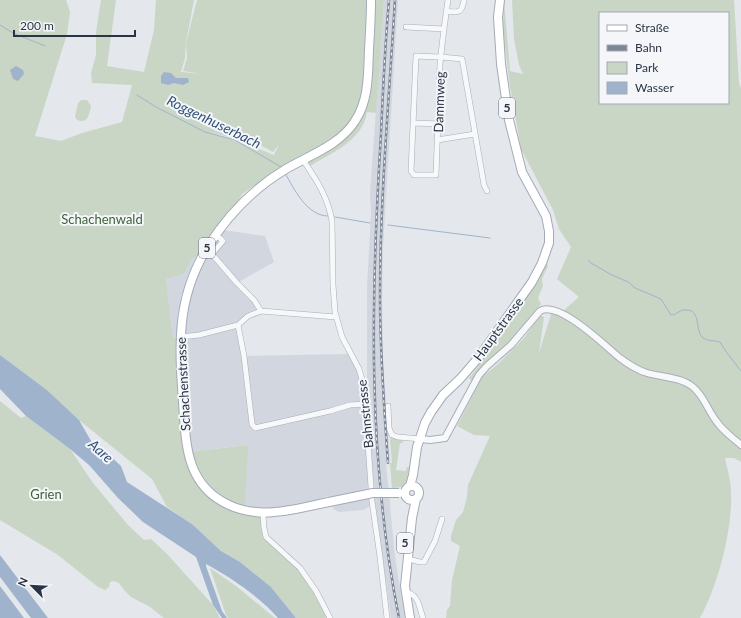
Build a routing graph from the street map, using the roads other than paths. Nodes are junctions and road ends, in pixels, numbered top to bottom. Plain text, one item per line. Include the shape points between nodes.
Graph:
1 (371, 0) edge
2 (448, 0) edge
3 (464, 0) edge
4 (500, 0) edge
5 (446, 11) junction
6 (406, 27) dead end
7 (444, 28) junction
8 (441, 57) junction
9 (414, 123) junction
10 (438, 124) junction
11 (475, 134) junction
12 (438, 140) junction
13 (303, 160) junction
14 (487, 191) dead end
15 (216, 235) junction
16 (261, 311) junction
17 (336, 317) junction
18 (238, 325) junction
19 (180, 337) junction
20 (365, 404) junction
21 (388, 406) dead end
22 (421, 439) junction
23 (741, 445) edge
24 (409, 493) junction
25 (263, 514) junction
26 (442, 518) dead end
27 (407, 559) junction
28 (405, 589) junction
29 (330, 618) edge
30 (387, 618) edge
31 (410, 618) edge
32 (423, 618) edge

1 - 13 main road, Schachenstrasse / 5 via 367,84 361,111 352,126 339,139
2 - 5 street, Dammweg
3 - 5 street via 461,11
4 - 22 main road, Hauptstrasse / 5 via 498,17 501,64 509,120 522,172 548,223 549,237 539,270 528,288 479,357 434,407 425,423
5 - 7 street, Dammweg
6 - 7 street
7 - 8 street, Dammweg
8 - 9 street via 416,56
8 - 10 street, Dammweg
8 - 11 street via 462,59
9 - 10 street
9 - 12 street, Dammweg via 411,171 414,175 436,175
10 - 12 street, Dammweg
11 - 12 street
11 - 14 street
13 - 15 main road, Schachenstrasse / 5 via 250,195
13 - 17 street, Bahnstrasse via 323,192 332,221
15 - 16 street via 223,241 212,254
15 - 19 main road, Schachenstrasse / 5 via 201,259 189,288
16 - 17 street
16 - 18 street via 248,316
17 - 20 street, Bahnstrasse via 342,337 359,369 364,386
18 - 19 street
18 - 20 street via 254,428 350,405
19 - 25 main road, Schachenstrasse / 5 via 185,435 189,459 194,470 207,489 227,504
20 - 30 street, Bahnstrasse via 372,501
21 - 22 street via 389,430 392,434
22 - 23 street via 445,438 487,366 511,345 540,311 549,308 582,326 636,368 691,386 702,398 717,423
22 - 24 main road, Hauptstrasse / 5 via 422,448
24 - 25 main road, Schachenstrasse / 5, bridge via 373,493
24 - 27 main road, Hauptstrasse / 5 via 413,508
24 - 28 main road, Hauptstrasse / 5 via 403,569
25 - 29 street via 266,537 300,568
26 - 27 street via 435,541 424,562
27 - 28 main road, Hauptstrasse / 5
28 - 31 main road, Hauptstrasse / 5
28 - 32 street via 415,596

